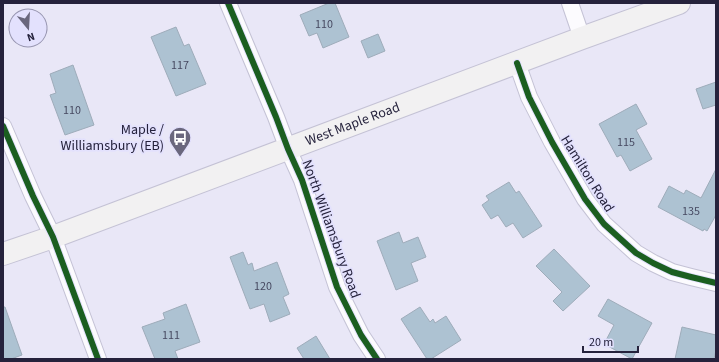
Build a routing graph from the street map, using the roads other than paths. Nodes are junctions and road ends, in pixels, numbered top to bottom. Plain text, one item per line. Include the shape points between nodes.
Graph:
1 (228, 3) edge
2 (570, 3) edge
3 (679, 3) edge
4 (582, 38) junction
5 (517, 63) junction
6 (3, 126) edge
7 (288, 149) junction
8 (53, 237) junction
9 (3, 254) edge
10 (716, 282) edge
11 (98, 359) edge
12 (377, 359) edge

1 - 7 street, North Williamsbury Road
2 - 4 street
3 - 4 main road, West Maple Road
4 - 5 main road, West Maple Road
5 - 7 main road, West Maple Road
5 - 10 street, Hamilton Road via 552,142 585,199 604,224 636,254 653,263 672,272
6 - 8 street
7 - 8 main road, West Maple Road
7 - 12 street, North Williamsbury Road via 302,180 337,287
8 - 9 main road, West Maple Road
8 - 11 street

